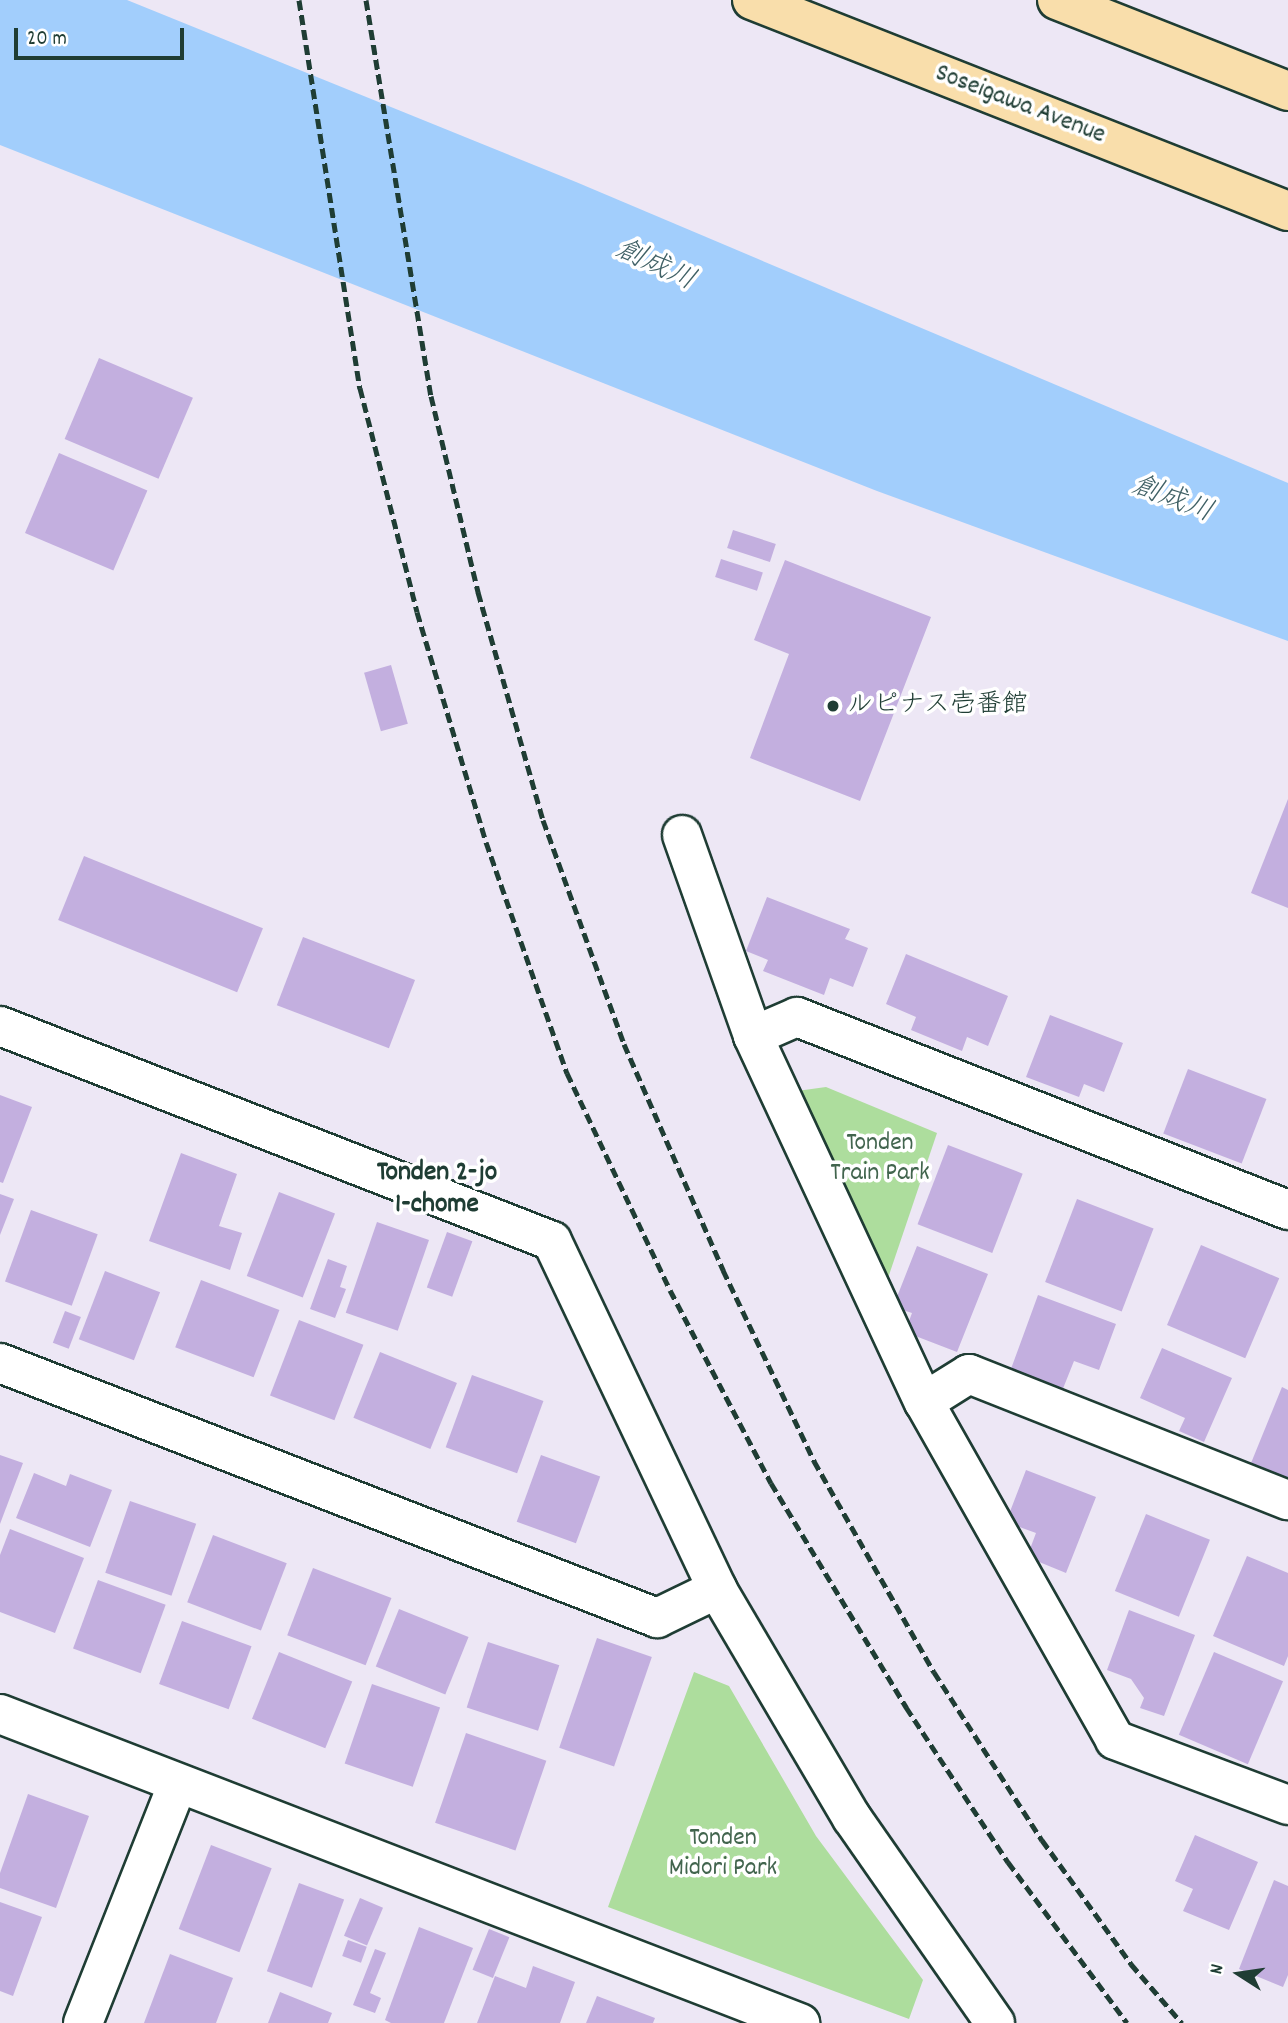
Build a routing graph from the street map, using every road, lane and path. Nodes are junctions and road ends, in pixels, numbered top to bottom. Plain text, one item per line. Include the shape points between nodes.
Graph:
1 (752, 0) edge
2 (1057, 0) edge
3 (1288, 91) edge
4 (1288, 211) edge
5 (682, 835) dead end
6 (0, 1026) edge
7 (753, 1036) junction
8 (1288, 1210) edge
9 (0, 1363) edge
10 (924, 1402) junction
11 (1288, 1500) edge
12 (717, 1589) junction
13 (0, 1714) edge
14 (177, 1785) junction
15 (1288, 1805) edge
16 (83, 2023) edge
17 (800, 2023) edge
18 (995, 2023) edge

1 - 4 highway, Soseigawa Avenue
2 - 3 highway
5 - 7 street
6 - 12 street via 552,1241
7 - 8 street via 797,1017
7 - 10 street
9 - 12 street via 657,1619
10 - 11 street via 969,1374
10 - 15 street via 1115,1740
12 - 18 street via 852,1818
13 - 14 street
14 - 16 street
14 - 17 street

